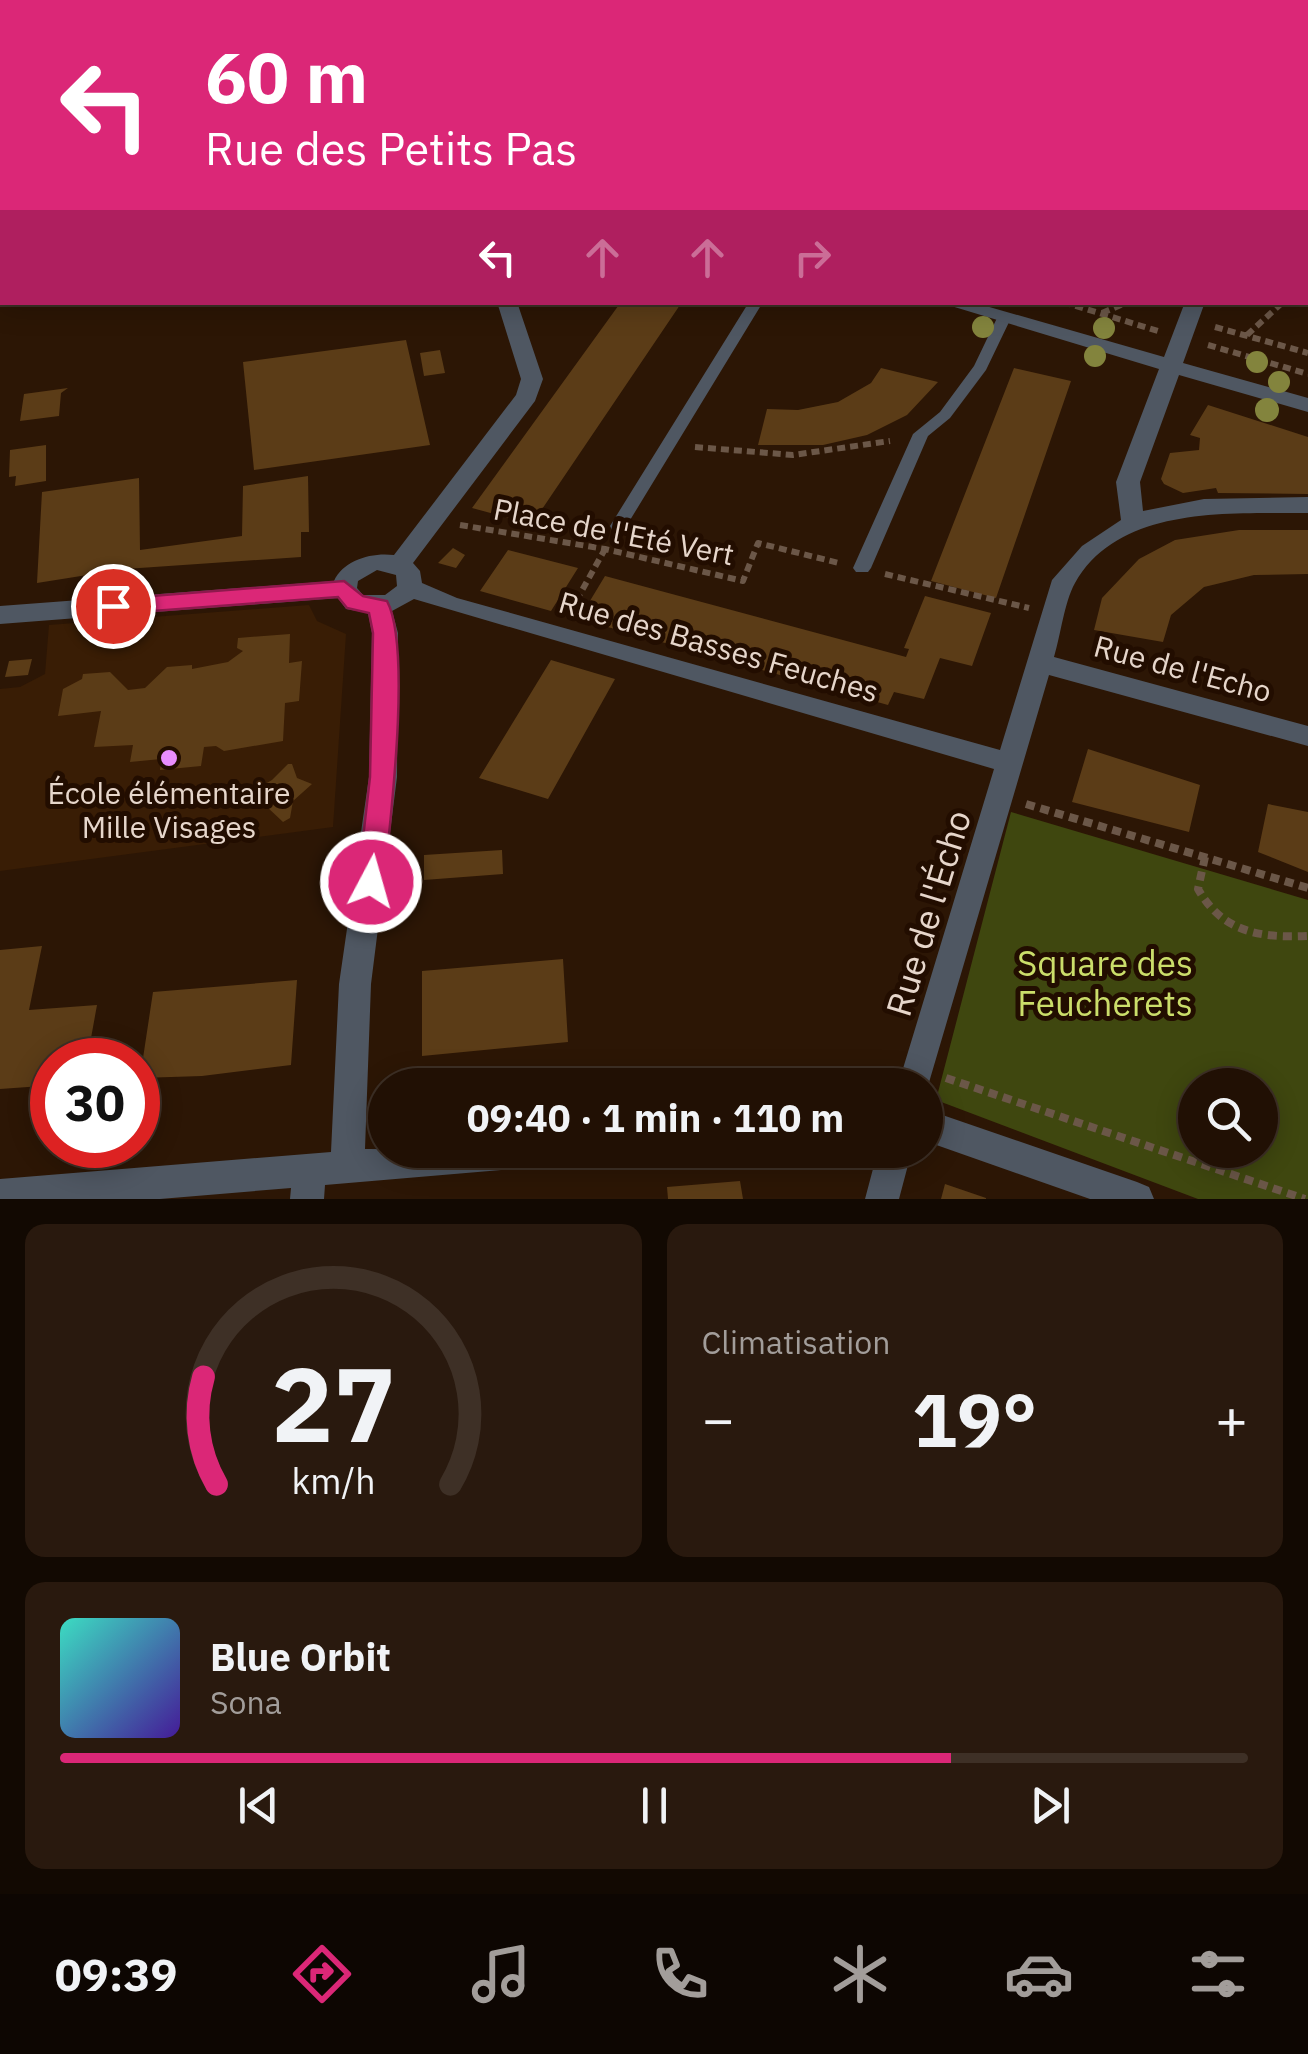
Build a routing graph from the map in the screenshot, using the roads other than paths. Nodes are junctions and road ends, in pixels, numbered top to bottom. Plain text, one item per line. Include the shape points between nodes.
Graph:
1 (508, 305) edge
2 (754, 305) edge
3 (958, 305) edge
4 (1194, 305) edge
5 (1004, 318) junction
6 (1170, 362) junction
7 (1308, 404) edge
8 (1308, 505) edge
9 (1132, 519) junction
10 (618, 526) road end
11 (862, 568) road end
12 (404, 576) junction
13 (344, 589) junction
14 (379, 607) junction
15 (0, 616) edge
16 (1041, 663) junction
17 (1308, 736) edge
18 (1012, 764) junction
19 (920, 1068) edge
20 (943, 1132) edge
21 (368, 1166) edge
22 (347, 1168) junction
23 (890, 1168) edge
24 (308, 1185) edge
25 (0, 1196) edge
26 (882, 1199) edge
27 (1137, 1199) edge

1 - 12 street via 532,379 528,396 434,521
2 - 10 lane
3 - 5 street
4 - 6 street
5 - 6 street
5 - 11 lane via 981,368 946,416 922,434
6 - 7 street
6 - 9 street via 1128,482
8 - 9 street via 1176,509
9 - 16 street, Rue de l'Écho via 1085,554 1064,580
12 - 13 street via 372,562 347,577
12 - 14 street via 403,597
12 - 18 street, Rue des Basses Feuches via 449,604
13 - 14 street via 356,603
13 - 15 street
14 - 22 street via 385,633 383,777 355,984
16 - 17 street, Rue de l'Echo
16 - 18 street, Rue de l'Écho
18 - 19 street, Rue de l'Écho
20 - 27 street
21 - 22 street
22 - 24 street
23 - 26 street
24 - 25 street

